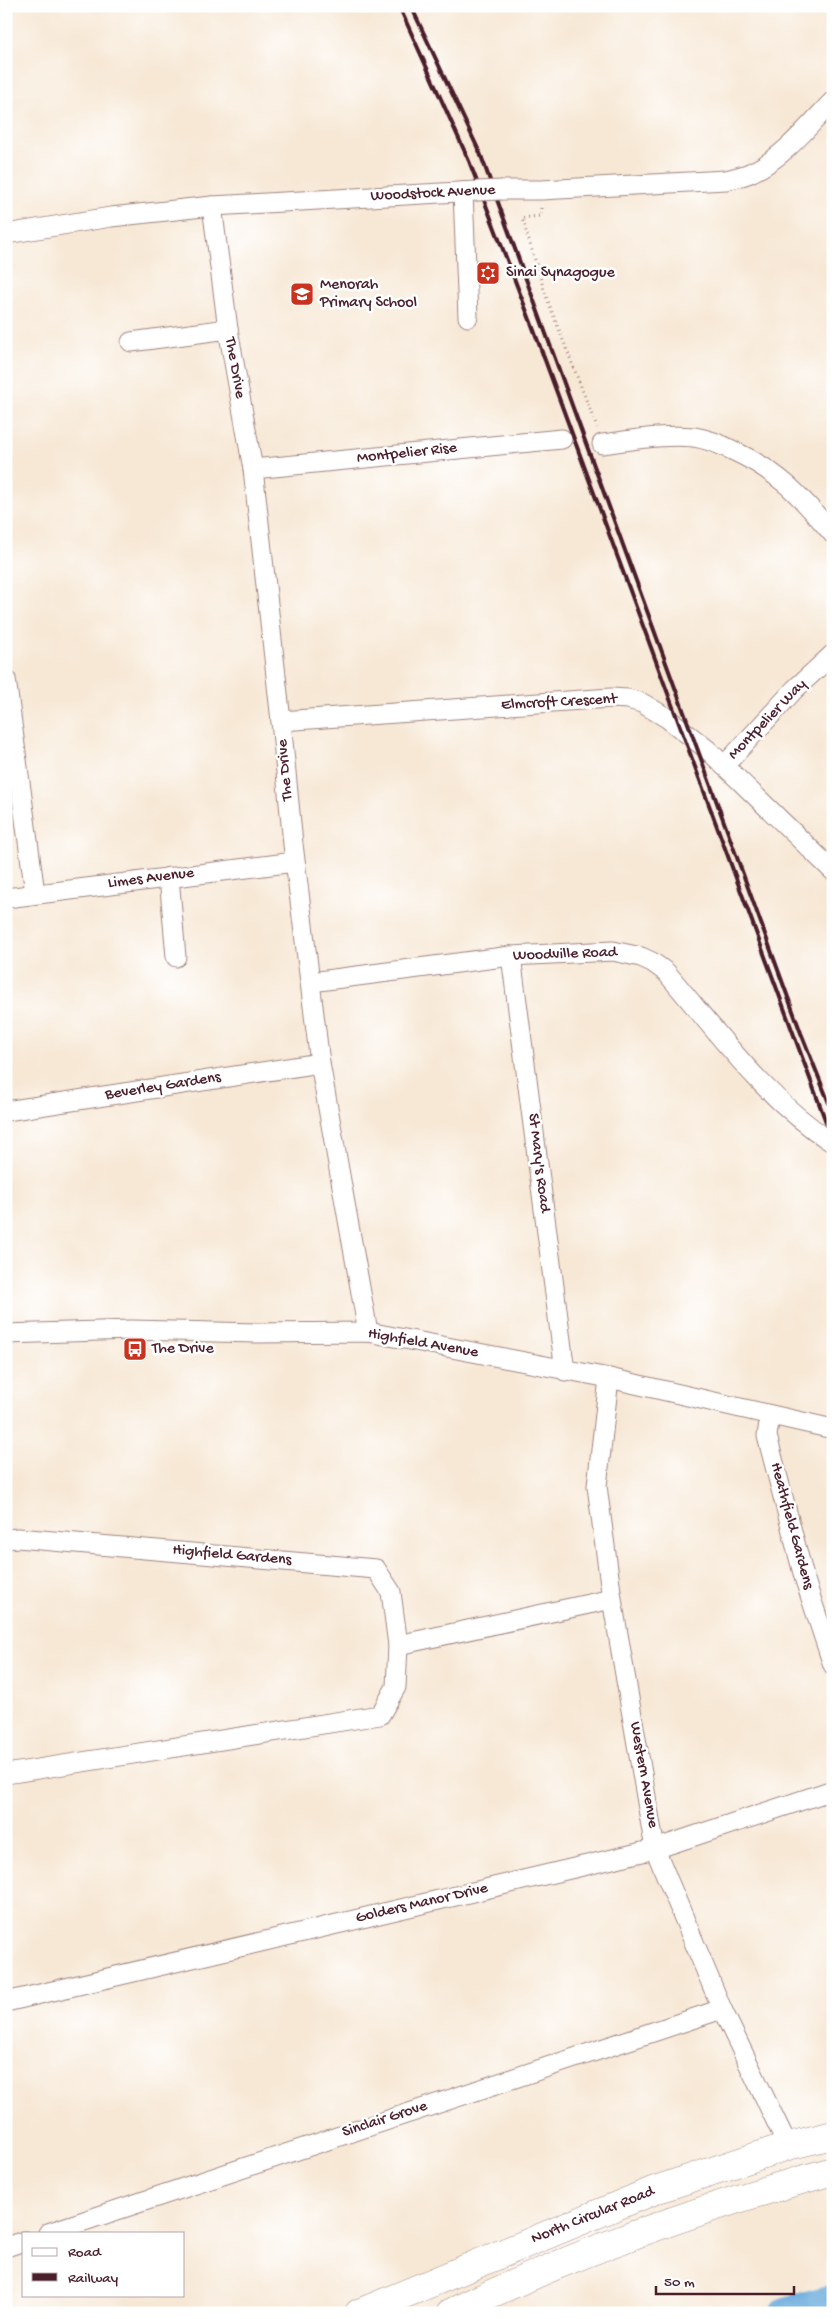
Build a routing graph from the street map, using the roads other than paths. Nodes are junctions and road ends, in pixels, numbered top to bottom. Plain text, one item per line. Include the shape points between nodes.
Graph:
1 (833, 100) edge
2 (470, 192) junction
3 (212, 206) junction
4 (6, 234) edge
5 (468, 317) dead end
6 (228, 330) junction
7 (131, 342) dead end
8 (562, 438) dead end
9 (602, 444) dead end
10 (253, 469) junction
11 (833, 534) edge
12 (833, 654) edge
13 (6, 679) edge
14 (281, 721) junction
15 (724, 766) junction
16 (295, 862) junction
17 (833, 871) edge
18 (169, 878) junction
19 (35, 893) junction
20 (6, 898) edge
21 (511, 956) junction
22 (176, 957) dead end
23 (311, 982) junction
24 (320, 1063) junction
25 (6, 1111) edge
26 (833, 1142) edge
27 (368, 1332) junction
28 (6, 1334) edge
29 (565, 1371) junction
30 (609, 1378) junction
31 (770, 1415) junction
32 (833, 1429) edge
33 (6, 1539) edge
34 (612, 1598) junction
35 (398, 1645) junction
36 (833, 1665) edge
37 (6, 1774) edge
38 (833, 1790) edge
39 (655, 1849) junction
40 (6, 2002) edge
41 (722, 2008) junction
42 (833, 2135) edge
43 (788, 2146) junction
44 (833, 2172) edge
45 (51, 2232) edge
46 (22, 2242) edge
47 (6, 2247) edge
48 (359, 2313) edge
49 (450, 2313) edge

1 - 2 street, Woodstock Avenue, bridge via 771,162 752,173 726,180
2 - 3 street, Woodstock Avenue
2 - 5 street
3 - 4 street, Woodstock Avenue via 111,217
3 - 6 street, The Drive
6 - 7 street
6 - 10 street, The Drive
8 - 10 street, Montpelier Rise
9 - 11 street via 667,436 696,437 723,446 780,477
10 - 14 street, The Drive
12 - 15 street, Montpelier Way via 795,689
13 - 19 street
14 - 15 street, Elmcroft Crescent via 628,699 642,703 667,718
14 - 16 street, The Drive
15 - 17 street, Elmcroft Crescent
16 - 18 street, Limes Avenue
16 - 23 street, The Drive
18 - 19 street, Limes Avenue
18 - 22 street
19 - 20 street, Limes Avenue
21 - 23 street, Woodville Road
21 - 26 street, Woodville Road via 613,951 652,962 666,972 770,1094
21 - 29 street, St Mary's Road
23 - 24 street, The Drive
24 - 25 street, Beverley Gardens
24 - 27 street, The Drive
27 - 28 street, Highfield Avenue via 131,1330
27 - 29 street, Highfield Avenue
29 - 30 street, Highfield Avenue
30 - 31 street, Highfield Avenue
30 - 34 street, Western Avenue via 597,1486
31 - 32 street, Highfield Avenue
31 - 36 street, Heathfield Gardens via 767,1436 804,1578
33 - 35 street, Highfield Gardens via 376,1569 391,1592
34 - 35 street
34 - 39 street, Western Avenue
35 - 37 street, Highfield Gardens via 396,1687 380,1715
38 - 39 street, Golders Manor Drive
39 - 40 street, Golders Manor Drive
39 - 41 street, Western Avenue
41 - 43 street, Western Avenue
41 - 45 street, Sinclair Grove
42 - 43 highway, North Circular Road
43 - 48 highway, North Circular Road via 655,2190
44 - 49 highway, North Circular Road via 755,2192 653,2228 509,2285
46 - 47 street

